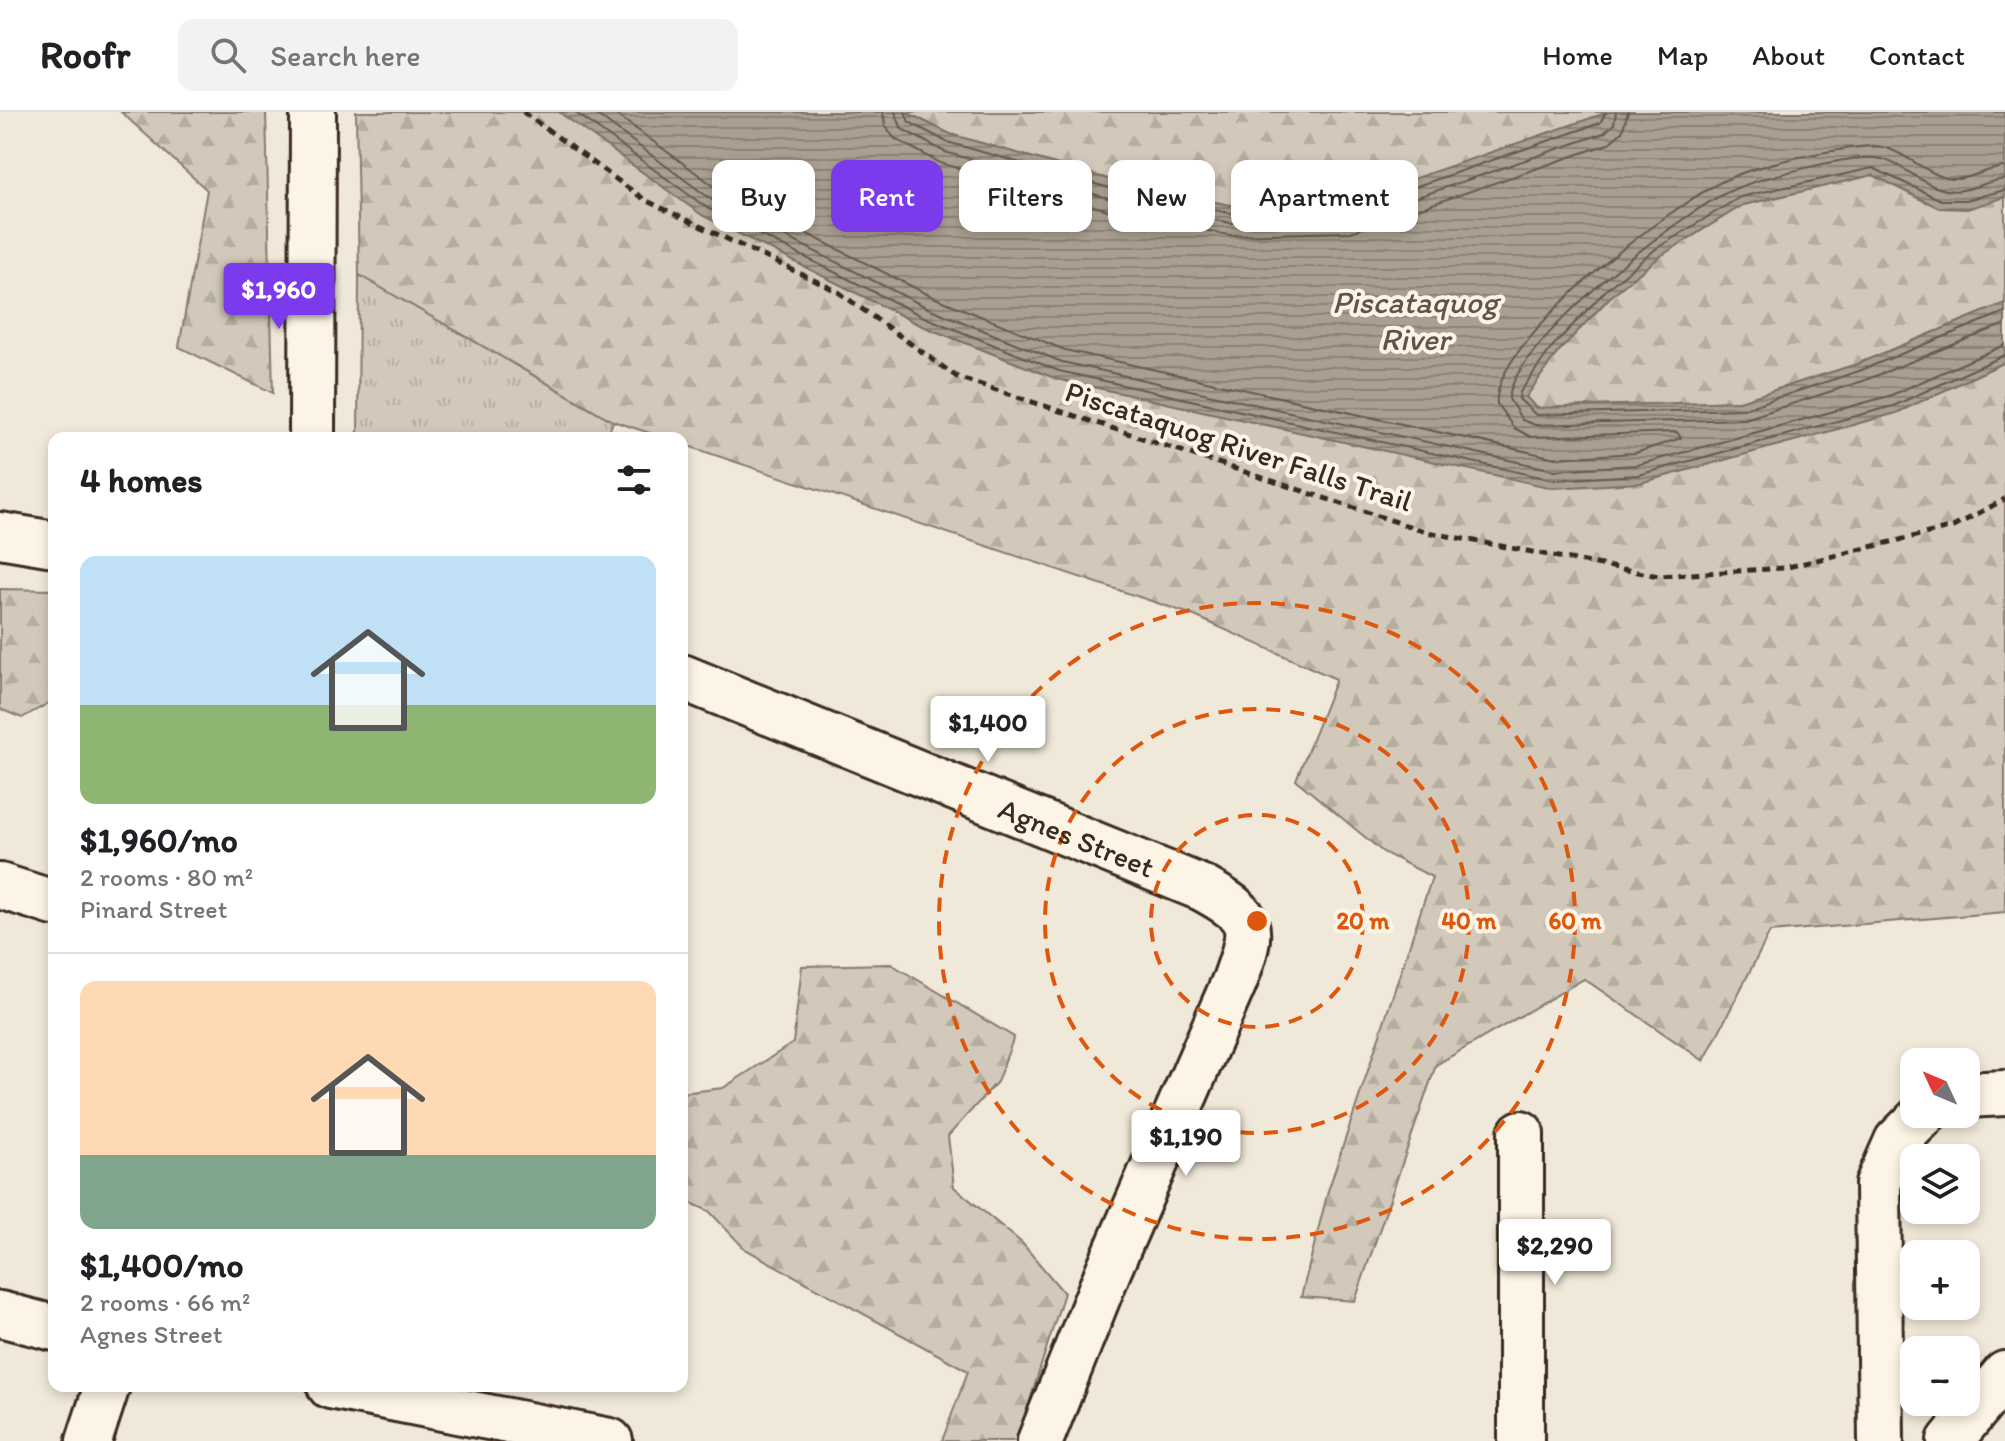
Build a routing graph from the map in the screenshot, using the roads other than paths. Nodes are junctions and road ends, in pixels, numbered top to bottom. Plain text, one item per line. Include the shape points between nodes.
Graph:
1 (313, 112) edge
2 (312, 432) edge
3 (0, 535) edge
4 (48, 543) edge
5 (688, 679) edge
6 (0, 886) edge
7 (48, 901) edge
8 (2005, 1093) edge
9 (1980, 1094) edge
10 (1910, 1128) edge
11 (1521, 1133) dead end
12 (0, 1314) edge
13 (48, 1326) edge
14 (2005, 1374) edge
15 (105, 1392) edge
16 (360, 1392) edge
17 (591, 1439) edge
18 (89, 1441) edge
19 (1040, 1441) edge
20 (1521, 1441) edge
21 (1881, 1441) edge
22 (1950, 1441) edge

1 - 2 street
3 - 4 street
5 - 19 street, Agnes Street via 1202,888 1235,907 1249,930 1235,980
6 - 7 street
8 - 9 street
10 - 21 street via 1897,1141 1878,1184
11 - 20 street
12 - 13 street
14 - 22 street
15 - 18 street
16 - 17 street

